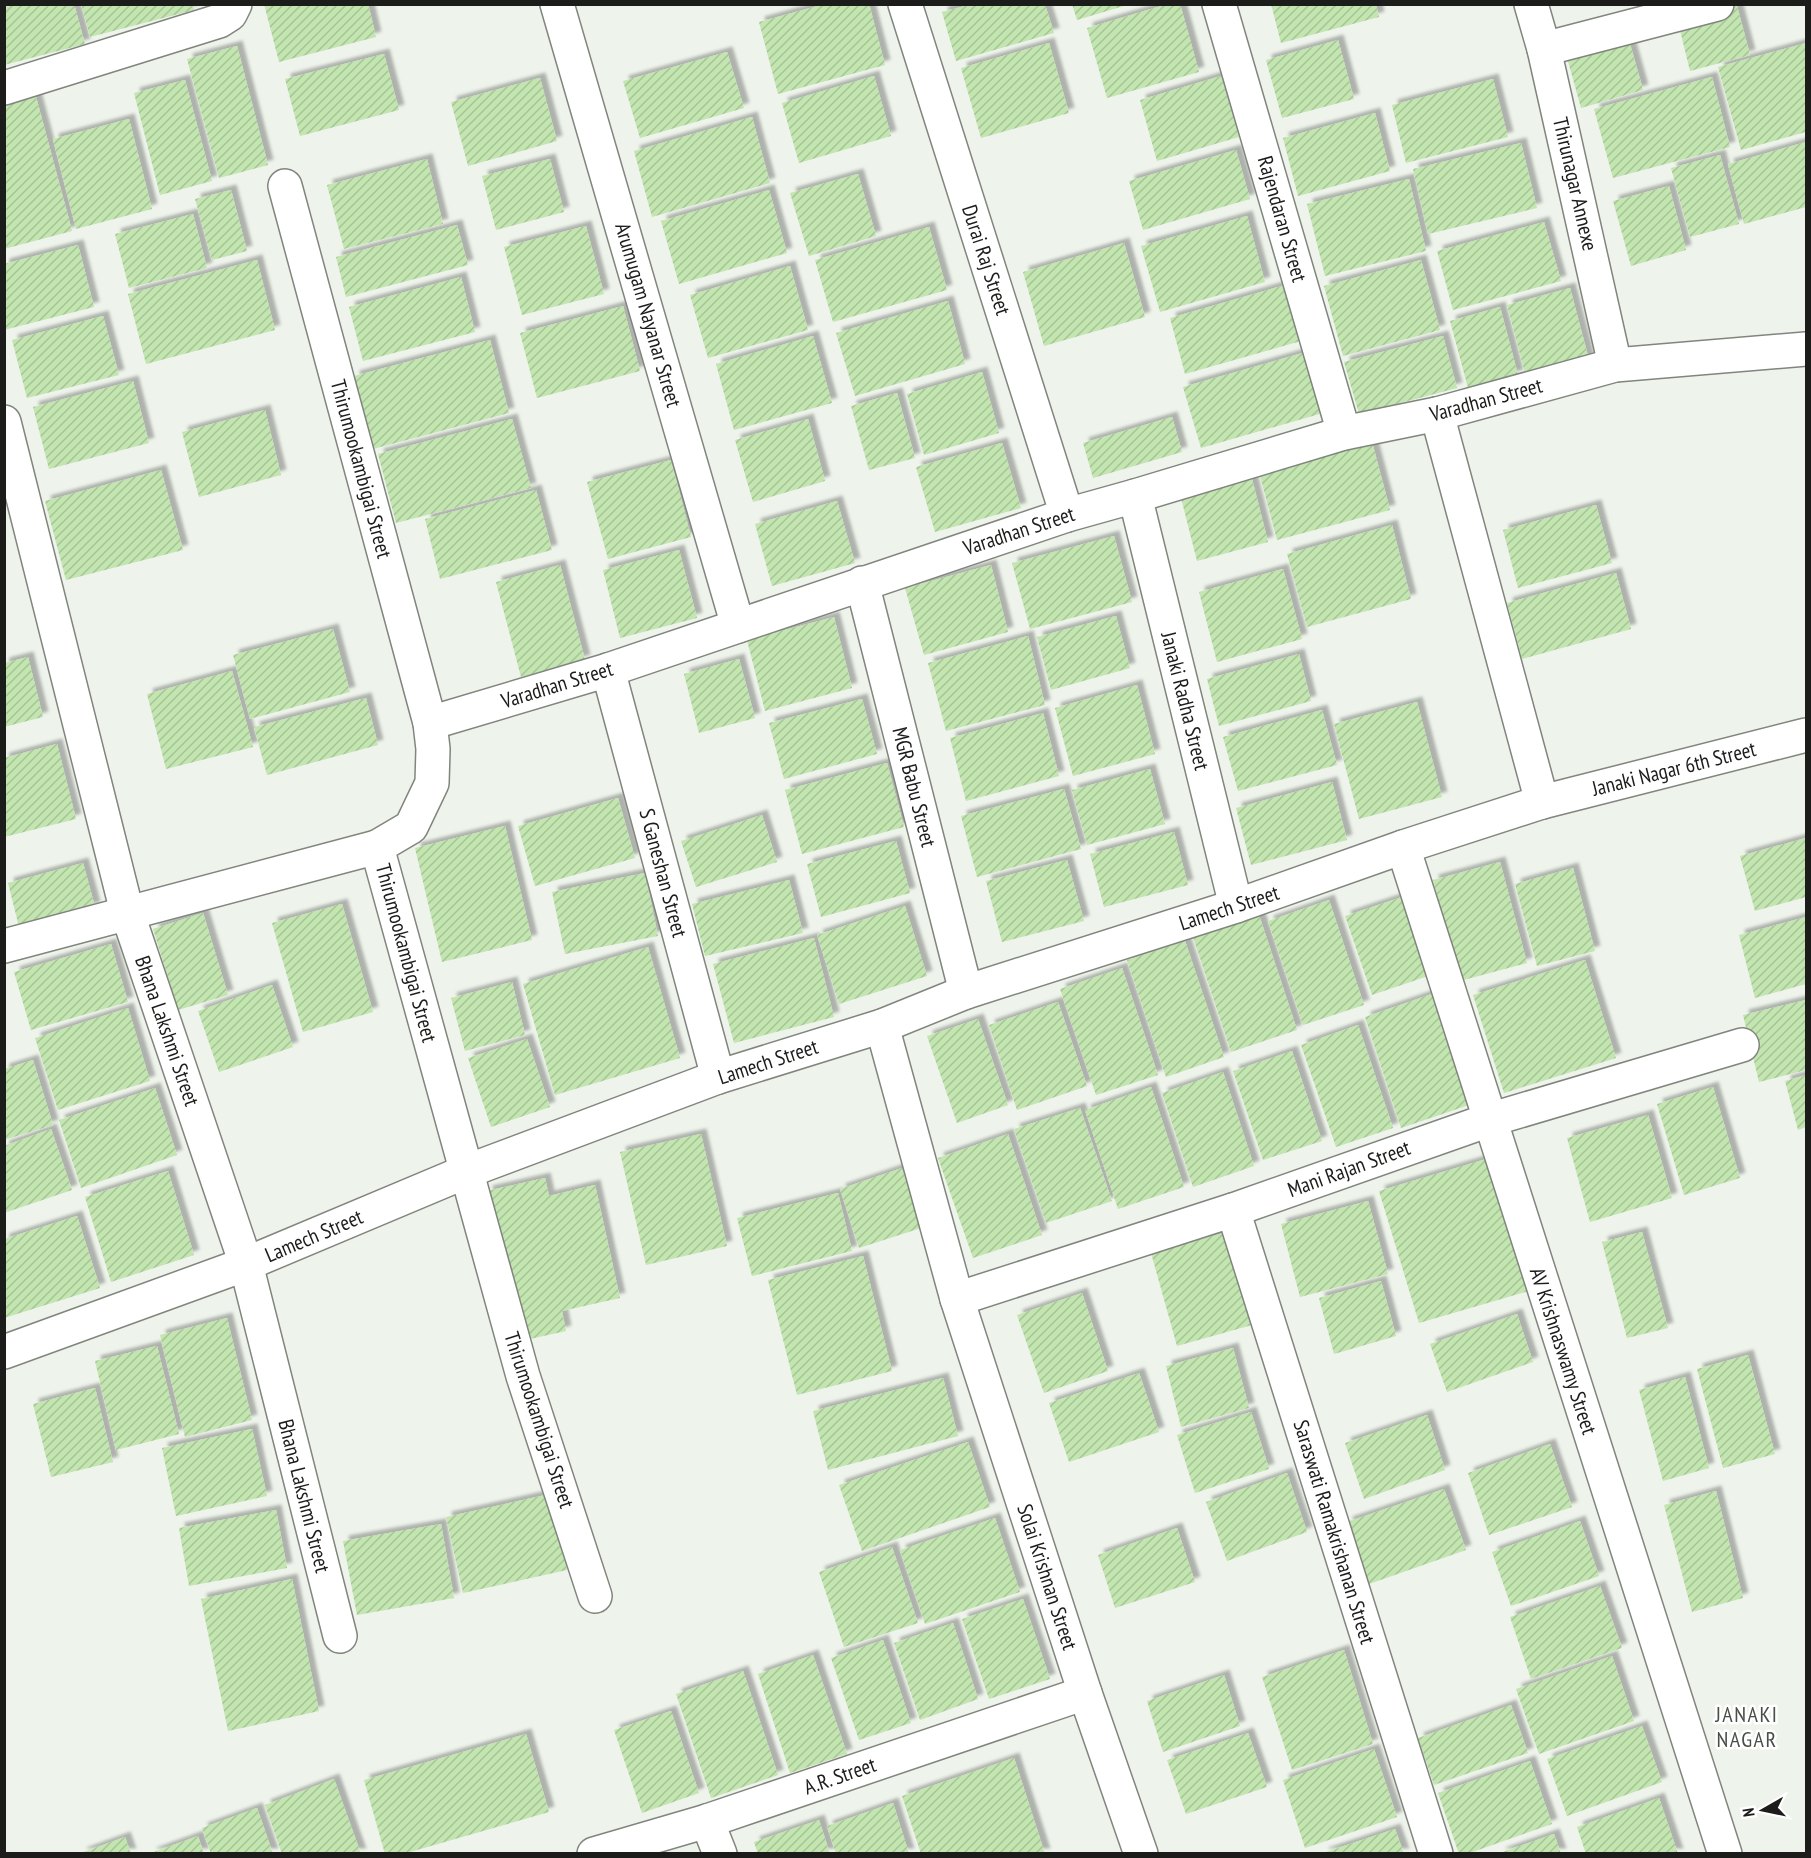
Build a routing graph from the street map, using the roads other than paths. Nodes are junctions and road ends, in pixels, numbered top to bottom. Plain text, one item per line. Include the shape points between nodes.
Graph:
1 (235, 4) edge
2 (557, 4) edge
3 (905, 4) edge
4 (1220, 4) edge
5 (1531, 4) edge
6 (1717, 4) edge
7 (1544, 49) junction
8 (4, 88) edge
9 (285, 186) dead end
10 (1806, 349) edge
11 (1615, 365) junction
12 (1437, 414) junction
13 (4, 422) edge
14 (1344, 433) junction
15 (1135, 496) junction
16 (1067, 514) junction
17 (862, 583) junction
18 (738, 626) junction
19 (608, 669) junction
20 (430, 723) junction
21 (1806, 735) edge
22 (1542, 802) junction
23 (377, 847) junction
24 (1403, 847) junction
25 (1236, 906) junction
26 (128, 912) junction
27 (4, 946) edge
28 (966, 992) junction
29 (882, 1026) junction
30 (1742, 1045) dead end
31 (718, 1077) junction
32 (1489, 1120) junction
33 (465, 1172) junction
34 (1233, 1210) junction
35 (246, 1264) junction
36 (957, 1299) junction
37 (4, 1352) edge
38 (595, 1596) dead end
39 (340, 1636) dead end
40 (1085, 1693) junction
41 (707, 1821) junction
42 (594, 1854) edge
43 (720, 1854) edge
44 (1141, 1854) edge
45 (1436, 1854) edge
46 (1725, 1854) edge

1 - 8 street via 230,14 219,21
2 - 18 street, Arumugam Nayanar Street
3 - 16 street, Durai Raj Street
4 - 14 street, Rajendaran Street
5 - 7 street, Thirunagar Annexe
6 - 7 street
7 - 11 street, Thirunagar Annexe
9 - 20 street, Thirumookambigai Street
10 - 11 street, Varadhan Street
11 - 12 street, Varadhan Street
12 - 14 street, Varadhan Street
12 - 22 street
13 - 26 street, Bhana Lakshmi Street
14 - 15 street, Varadhan Street
15 - 16 street, Varadhan Street
15 - 25 street, Janaki Radha Street
16 - 17 street, Varadhan Street
17 - 18 street, Varadhan Street
17 - 28 street, MGR Babu Street
18 - 19 street, Varadhan Street
19 - 20 street, Varadhan Street
19 - 31 street, S Ganeshan Street
20 - 23 street, Thirumookambigai Street via 432,783 411,827
21 - 22 street, Janaki Nagar 6th Street
22 - 24 street, Lamech Street
23 - 26 street
23 - 33 street, Thirumookambigai Street
24 - 25 street, Lamech Street
24 - 32 street, AV Krishnaswamy Street
25 - 28 street, Lamech Street
26 - 27 street
26 - 35 street, Bhana Lakshmi Street
28 - 29 street, Lamech Street
29 - 31 street, Lamech Street
29 - 36 street, Solai Krishnan Street
30 - 32 street, Mani Rajan Street
31 - 33 street, Lamech Street
32 - 34 street, Mani Rajan Street
32 - 46 street, AV Krishnaswamy Street
33 - 35 street, Lamech Street
33 - 38 street, Thirumookambigai Street via 523,1376
34 - 36 street, Mani Rajan Street
34 - 45 street, Saraswati Ramakrishanan Street
35 - 37 street, Lamech Street
35 - 39 street, Bhana Lakshmi Street
36 - 40 street, Solai Krishnan Street
40 - 41 street, A.R. Street
40 - 44 street, Solai Krishnan Street
41 - 42 street, A.R. Street
41 - 43 street

